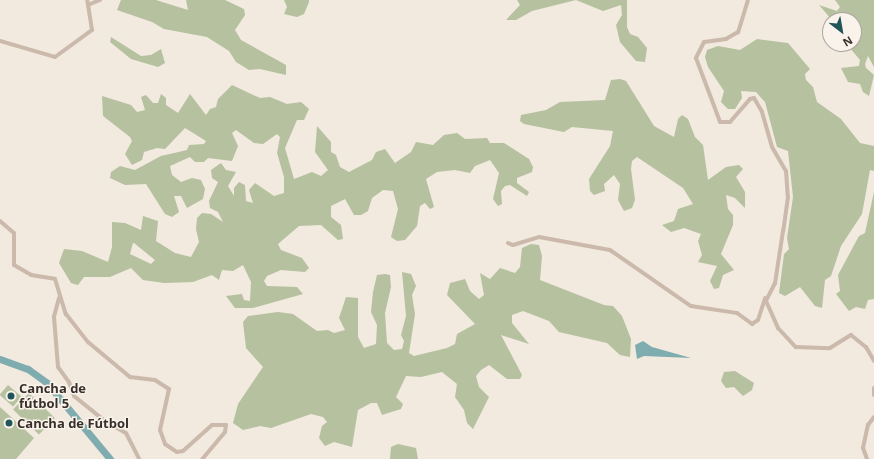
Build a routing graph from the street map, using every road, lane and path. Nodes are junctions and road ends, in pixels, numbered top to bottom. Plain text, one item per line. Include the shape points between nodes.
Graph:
1 (87, 0) edge
2 (100, 0) edge
3 (748, 0) edge
4 (88, 5) junction
5 (0, 40) edge
6 (0, 222) edge
7 (508, 243) dead end
8 (766, 296) junction
9 (60, 298) junction
10 (874, 360) edge
11 (874, 388) edge
12 (874, 395) edge
13 (874, 417) edge
14 (139, 459) edge
15 (202, 459) edge
16 (867, 459) edge

1 - 4 street
2 - 4 street
3 - 8 street via 738,32 726,39 704,42 696,58 720,122 730,122 750,99 754,98 760,107 772,146 786,171 788,197 775,283
4 - 5 street via 92,30 55,57
6 - 9 street via 14,233 14,265 31,275 55,278
7 - 8 street via 512,245 539,237 610,250 691,306 737,313 752,324 758,320 760,306
8 - 10 street via 778,328 789,343 801,348 830,348 851,335 866,347
9 - 14 street via 54,317 58,367 70,382 74,396 105,421 126,433
9 - 15 street via 66,314 80,334 126,374 136,380 155,380 169,389 160,430 165,444 178,452 183,451 212,425 226,425 225,432
11 - 12 street
13 - 16 street via 868,425 863,448

